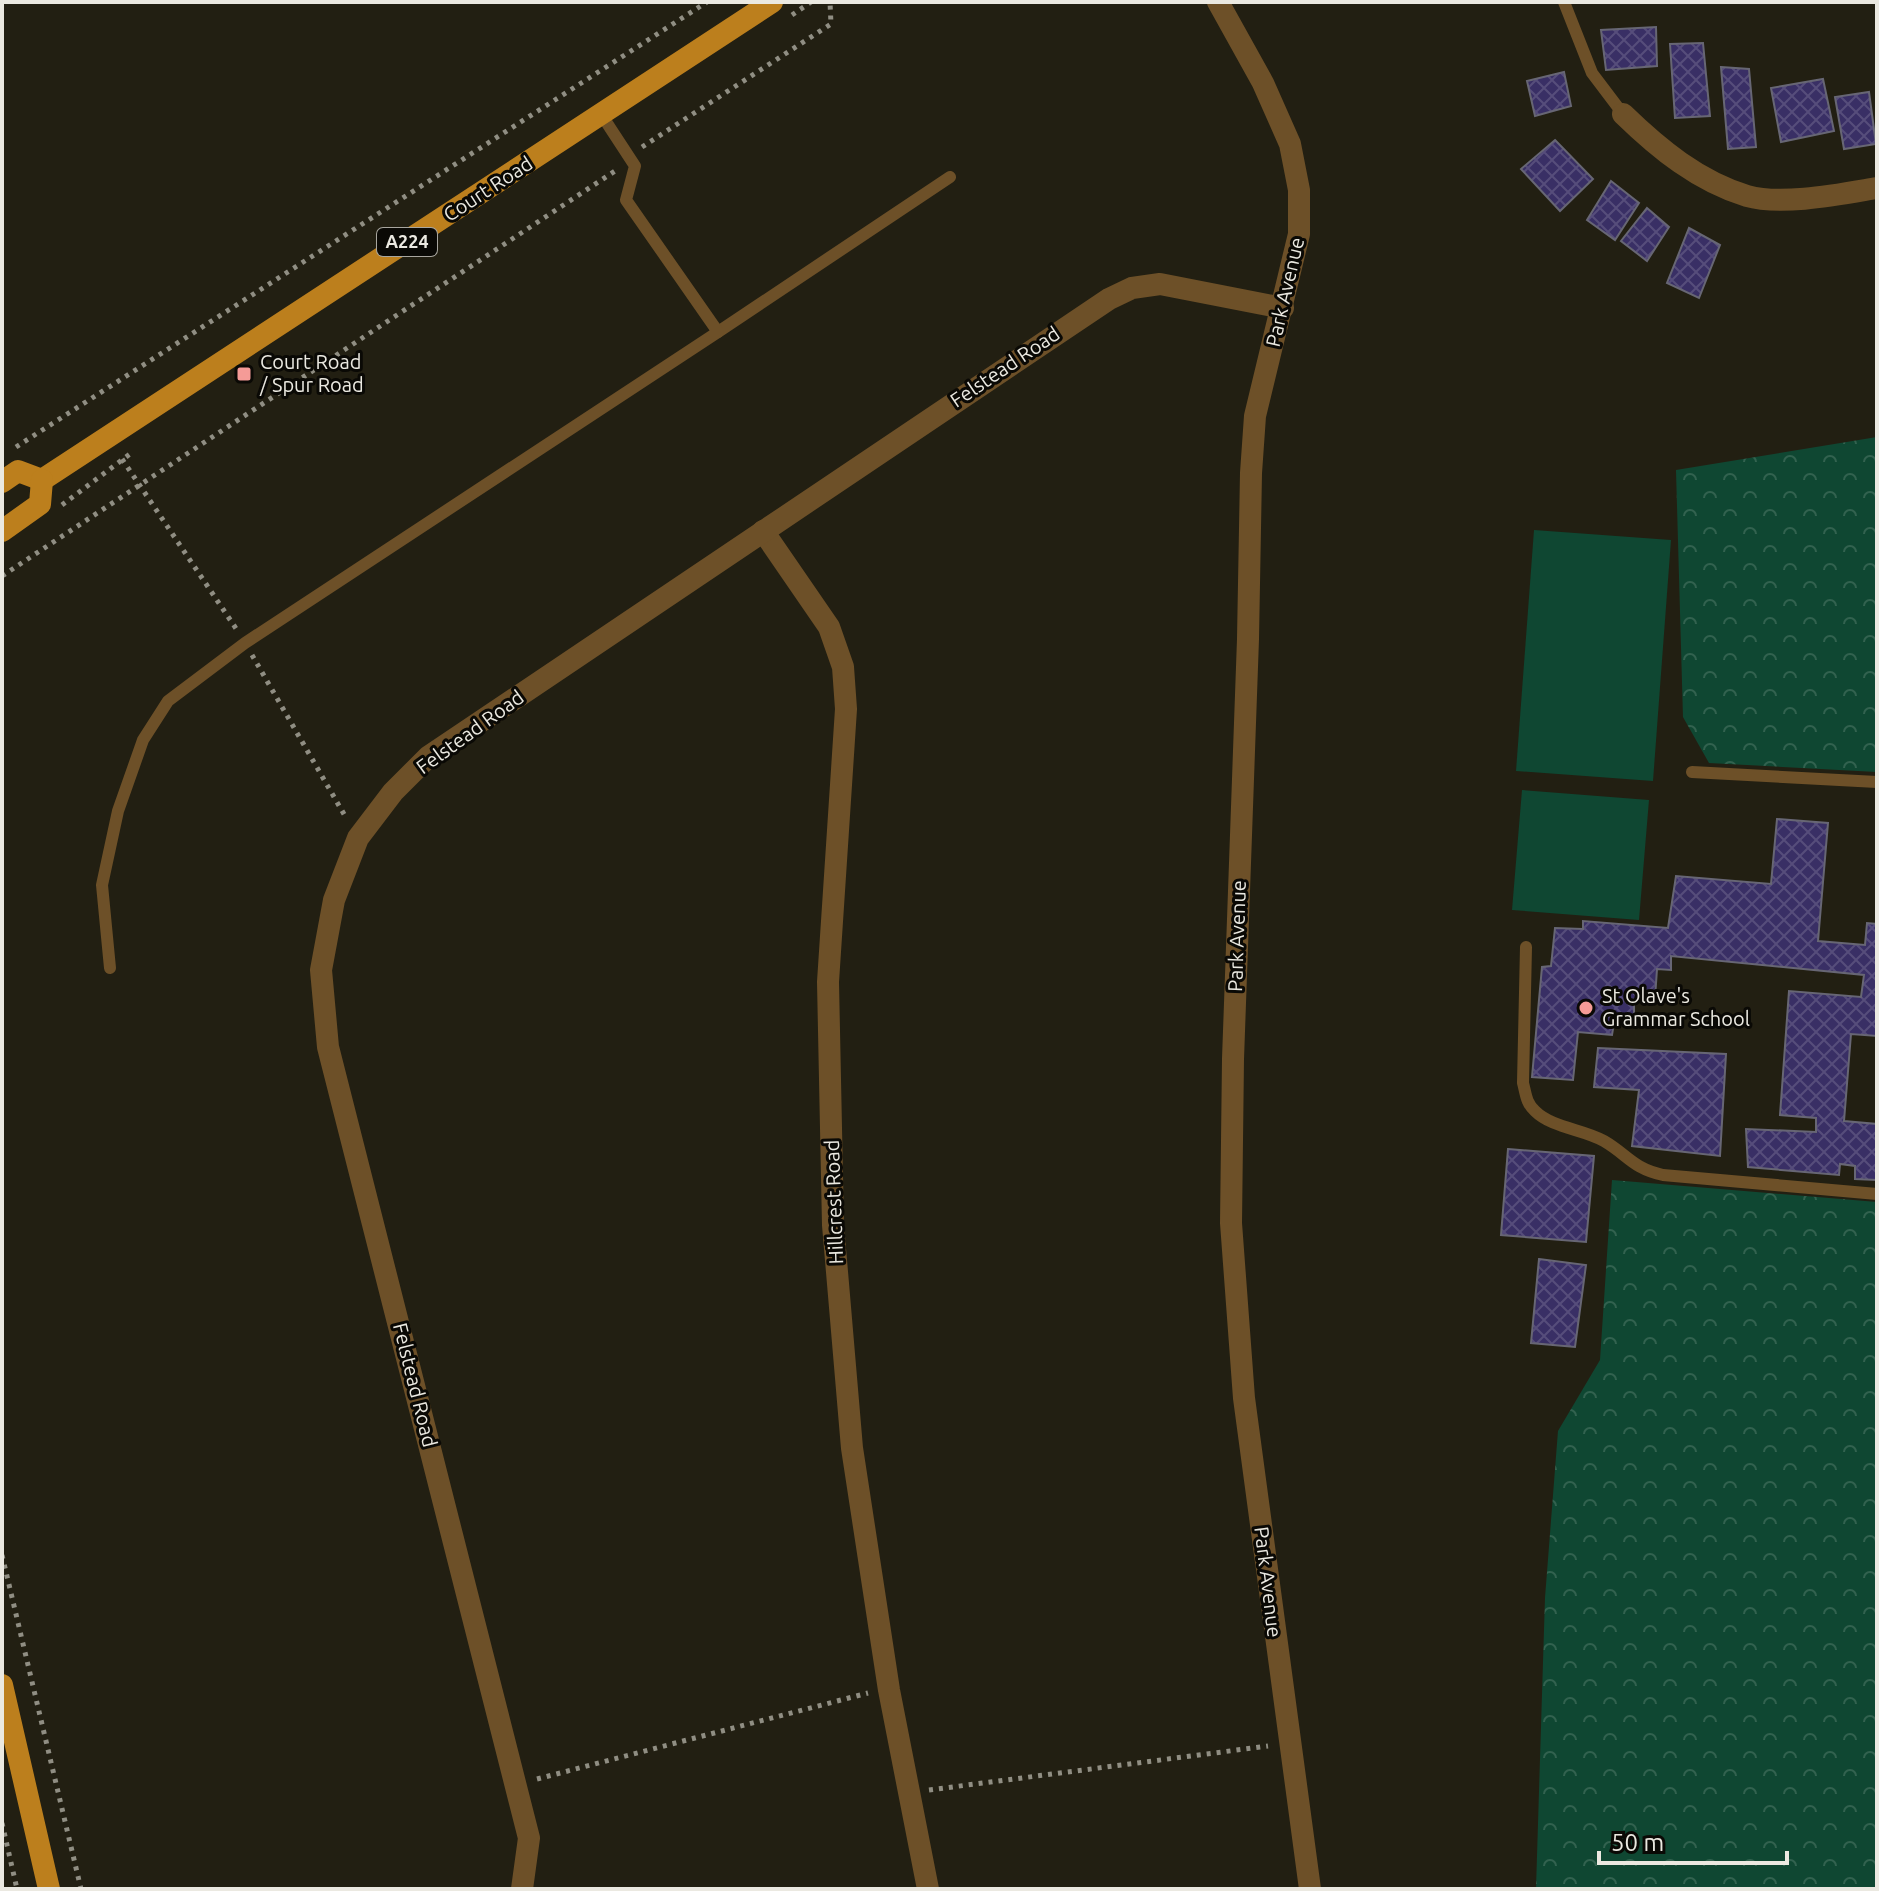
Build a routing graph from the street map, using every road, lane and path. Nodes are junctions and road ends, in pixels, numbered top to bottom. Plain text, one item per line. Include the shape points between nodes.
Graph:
1 (707, 2) edge
2 (772, 2) edge
3 (830, 2) edge
4 (1218, 2) edge
5 (1564, 2) edge
6 (601, 114) junction
7 (1623, 114) joint
8 (623, 146) junction
9 (642, 147) dead end
10 (950, 177) dead end
11 (1877, 188) edge
12 (1283, 308) junction
13 (718, 332) junction
14 (15, 448) dead end
15 (122, 459) dead end
16 (42, 480) junction
17 (2, 482) edge
18 (137, 482) dead end
19 (2, 531) edge
20 (763, 531) junction
21 (2, 576) edge
22 (1692, 772) dead end
23 (1877, 782) edge
24 (1526, 947) dead end
25 (110, 968) dead end
26 (1877, 1194) edge
27 (2, 1555) edge
28 (2, 1685) edge
29 (889, 1690) junction
30 (1289, 1744) junction
31 (517, 1785) junction
32 (908, 1793) junction
33 (2, 1823) edge
34 (17, 1889) edge
35 (49, 1889) edge
36 (81, 1889) edge
37 (522, 1889) edge
38 (928, 1889) edge
39 (1310, 1889) edge

1 - 14 path
2 - 6 main road, Court Road / A224
3 - 9 path via 831,24
4 - 12 street, Park Avenue via 1290,144 1299,190 1299,234
5 - 7 lane via 1592,73
6 - 8 lane
6 - 16 main road, Court Road / A224
7 - 11 street via 1697,175 1749,197 1806,199
8 - 13 lane via 635,166 626,200
8 - 21 path via 615,172
10 - 13 lane
12 - 20 street, Felstead Road via 1160,284 1132,288 1082,315
12 - 30 street, Park Avenue via 1255,416 1251,473 1231,1223 1244,1398
13 - 25 lane via 245,643 168,701 143,740 118,811 102,885
15 - 18 path
16 - 17 main road via 18,471
16 - 19 main road via 40,504
20 - 29 street, Hillcrest Road via 829,627 843,667 846,709 828,982 833,1225 852,1448
20 - 31 street, Felstead Road via 428,757 358,838 334,900 321,970 328,1047
22 - 23 lane
24 - 26 lane via 1523,1083 1527,1102 1537,1114 1605,1142 1647,1172
27 - 36 path
28 - 35 main road
29 - 31 path
29 - 32 street, Hillcrest Road
30 - 32 path
30 - 39 street, Park Avenue
31 - 37 street, Felstead Road via 529,1838
32 - 38 street, Hillcrest Road
33 - 34 path

